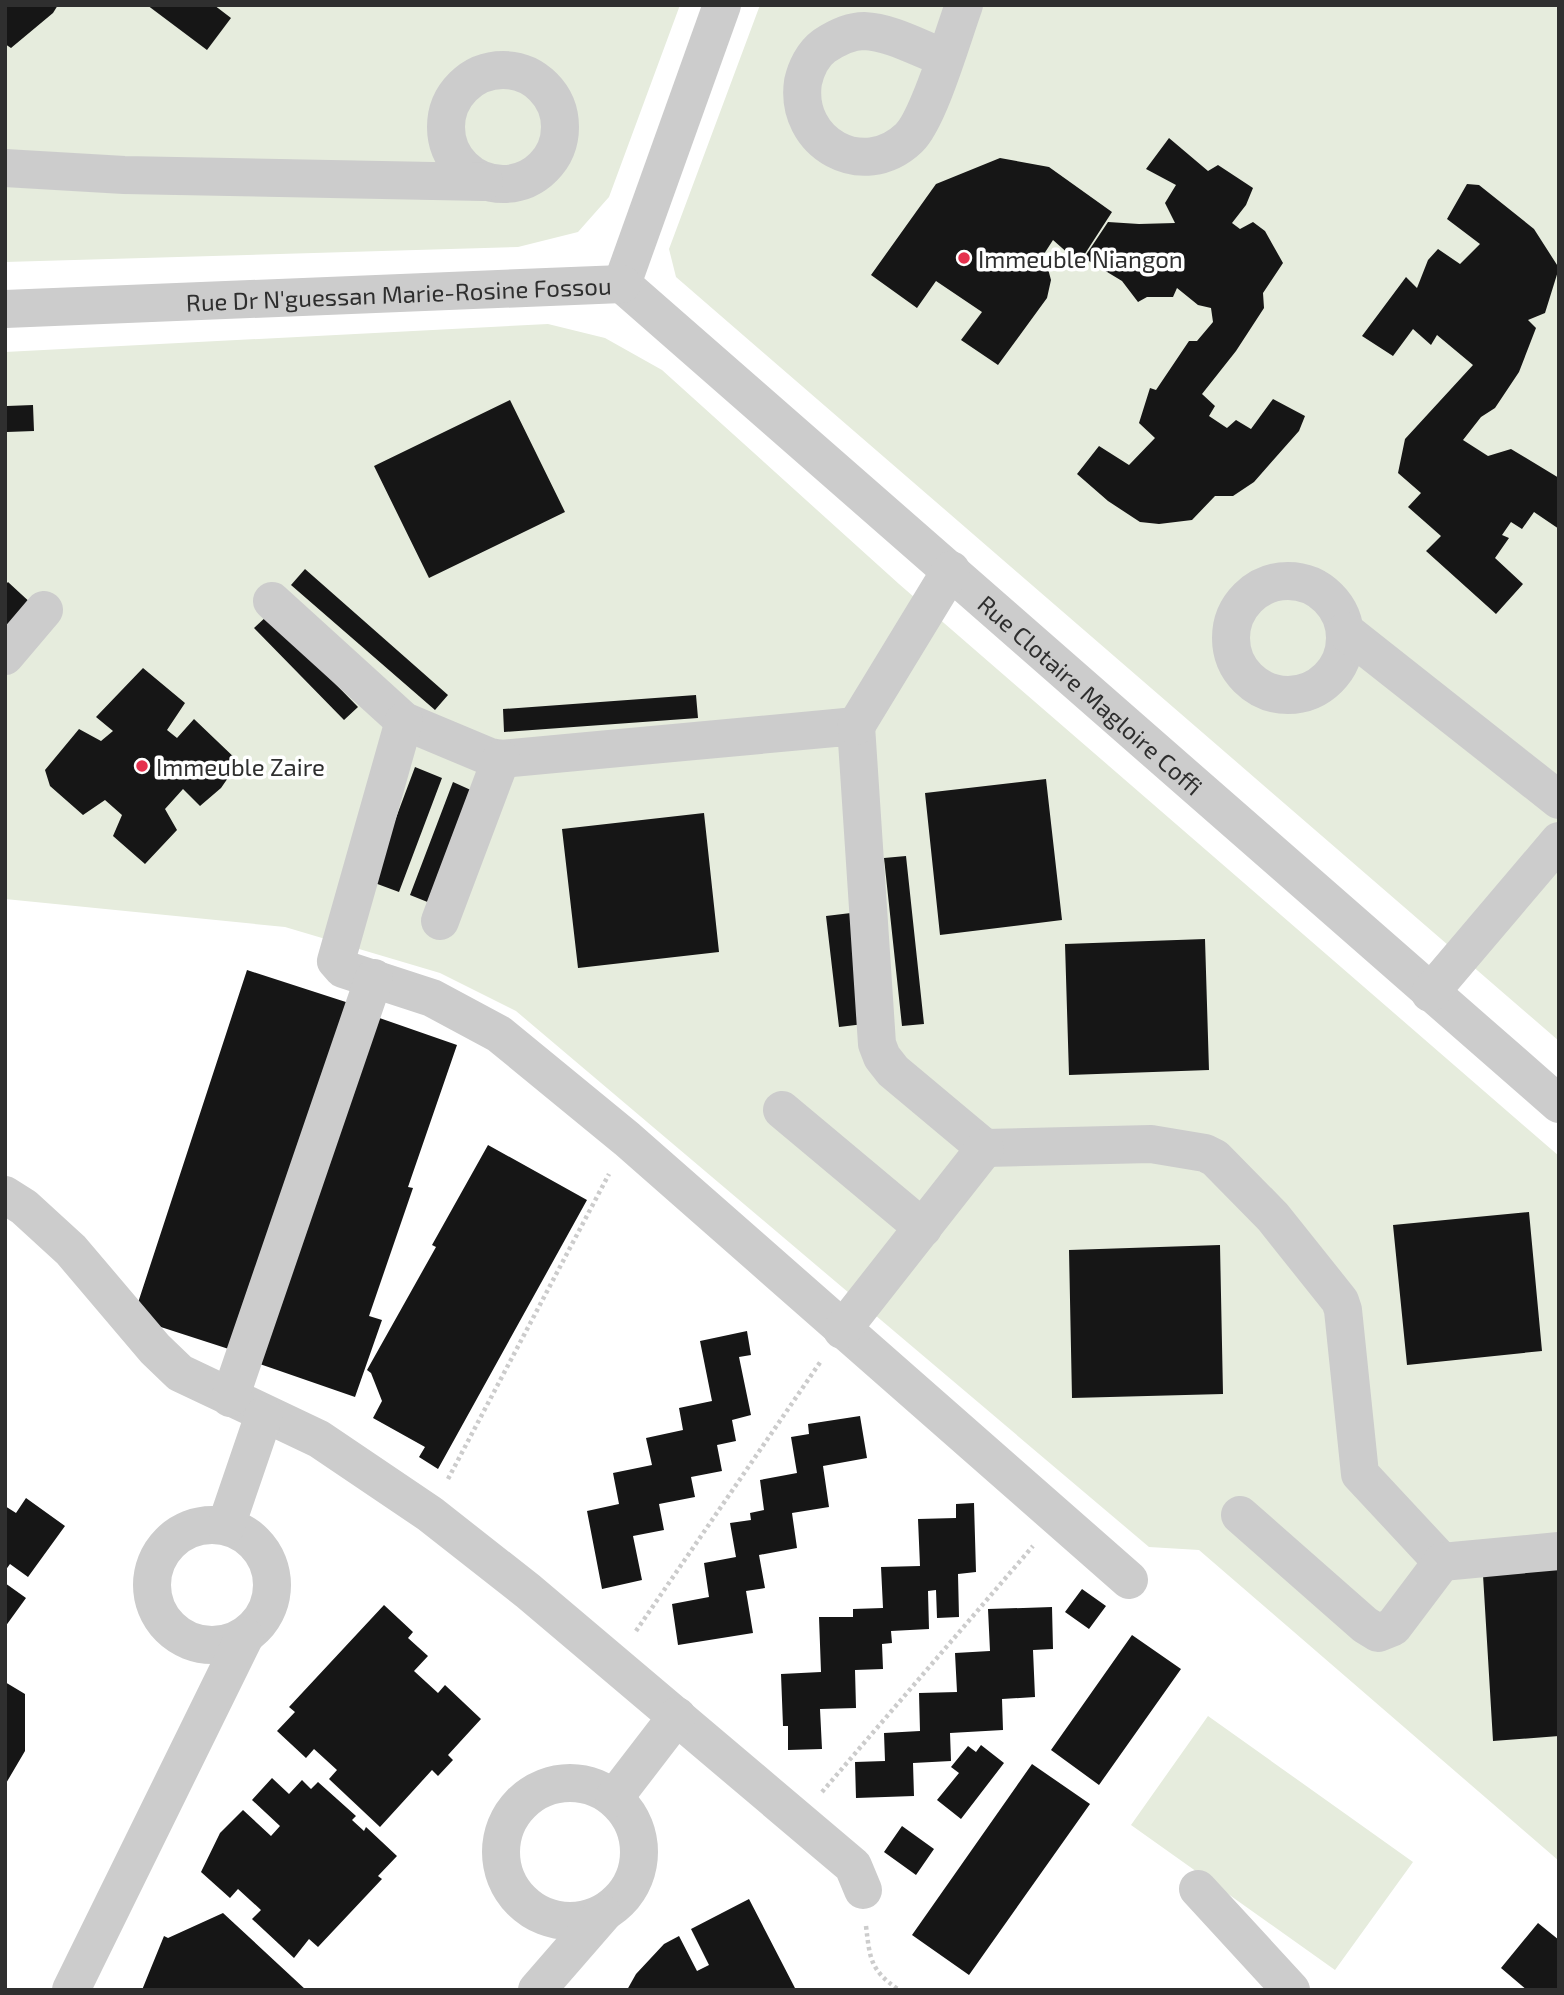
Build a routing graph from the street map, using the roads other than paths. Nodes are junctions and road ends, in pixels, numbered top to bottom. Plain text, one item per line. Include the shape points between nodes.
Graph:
1 (722, 5) edge
2 (964, 5) edge
3 (945, 58) dead end
4 (5, 168) edge
5 (484, 182) dead end
6 (622, 284) junction
7 (5, 309) edge
8 (951, 570) junction
9 (272, 601) dead end
10 (44, 610) dead end
11 (1345, 631) dead end
12 (5, 656) edge
13 (404, 721) junction
14 (856, 726) junction
15 (501, 759) junction
16 (1559, 800) edge
17 (1559, 841) edge
18 (440, 921) dead end
19 (374, 978) junction
20 (1430, 993) junction
21 (1559, 1104) edge
22 (782, 1110) dead end
23 (985, 1148) junction
24 (5, 1195) edge
25 (923, 1227) junction
26 (842, 1330) junction
27 (230, 1398) junction
28 (264, 1415) junction
29 (1240, 1515) dead end
30 (226, 1526) junction
31 (1559, 1551) edge
32 (1442, 1562) junction
33 (1129, 1580) dead end
34 (245, 1636) junction
35 (677, 1716) junction
36 (614, 1798) junction
37 (1198, 1889) dead end
38 (863, 1890) road end
39 (603, 1914) junction
40 (71, 1990) edge
41 (537, 1990) edge
42 (1291, 1990) edge

1 - 6 street, Rue Dr N'guessan Marie-Rosine Fossou
2 - 3 street
4 - 5 street via 124,175
6 - 7 street, Rue Dr N'guessan Marie-Rosine Fossou
6 - 8 street, Rue Clotaire Magloire Coffi
8 - 14 street
8 - 20 street, Rue Clotaire Magloire Coffi
9 - 13 street
10 - 12 street
11 - 16 street
13 - 15 street
13 - 19 street via 336,961 343,969
14 - 15 street
14 - 23 street via 877,1044 893,1071
15 - 18 street
17 - 20 street
19 - 26 street via 432,998 499,1034 627,1139
19 - 27 street
20 - 21 street, Rue Clotaire Magloire Coffi
22 - 25 street
23 - 25 street
23 - 32 street via 1151,1144 1214,1158 1273,1217 1340,1301 1360,1474
24 - 27 street via 24,1206 71,1250 180,1373
25 - 26 street
26 - 33 street
27 - 28 street
28 - 30 street
28 - 35 street via 319,1439 430,1514
29 - 32 street via 1378,1633 1393,1627
30 - 34 street via 247,1535 264,1553 272,1575 271,1599 262,1620
30 - 34 street via 202,1525 179,1534 162,1551 153,1573 152,1596 160,1618 177,1635 198,1645 222,1646
31 - 32 street
34 - 40 street
35 - 36 street
35 - 38 street via 853,1866
36 - 39 street via 632,1819 640,1845 638,1872 624,1896
36 - 39 street via 590,1785 563,1783 537,1790 516,1808 503,1832 500,1860 508,1886 526,1907 550,1920 577,1922
37 - 42 street
39 - 41 street

